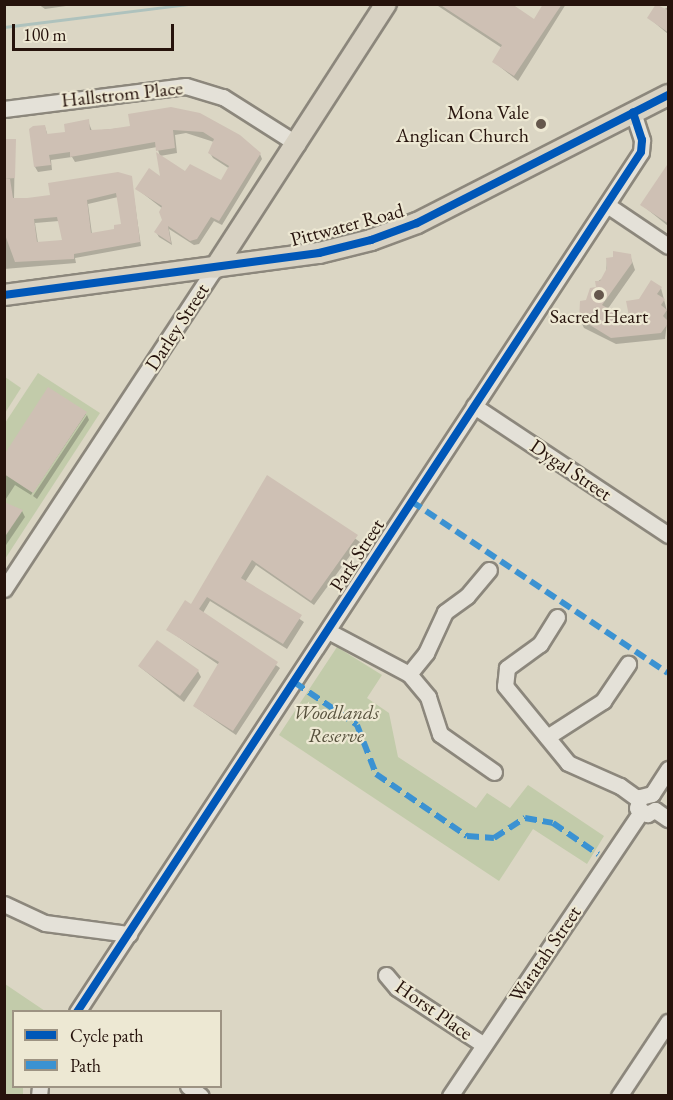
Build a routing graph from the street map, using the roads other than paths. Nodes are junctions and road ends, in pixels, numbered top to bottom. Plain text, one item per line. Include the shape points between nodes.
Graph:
1 (386, 4) edge
2 (669, 95) edge
3 (4, 109) edge
4 (633, 112) junction
5 (297, 144) junction
6 (607, 205) junction
7 (669, 246) edge
8 (215, 268) junction
9 (4, 295) edge
10 (474, 406) junction
11 (669, 535) edge
12 (489, 570) dead end
13 (4, 589) edge
14 (557, 617) dead end
15 (328, 631) junction
16 (628, 663) dead end
17 (409, 674) junction
18 (547, 737) junction
19 (669, 769) edge
20 (494, 772) dead end
21 (651, 807) edge
22 (4, 904) edge
23 (129, 934) junction
24 (386, 975) dead end
25 (78, 1010) edge
26 (669, 1022) edge
27 (484, 1045) junction
28 (450, 1095) edge
29 (619, 1095) edge

1 - 5 main road, Darley Street
2 - 4 main road, Pittwater Road
3 - 5 street, Hallstrom Place via 186,86 223,97
4 - 6 street, Park Street via 642,140 641,152
4 - 8 main road, Pittwater Road via 417,223 319,253
5 - 8 main road, Darley Street
6 - 7 street
6 - 10 street, Park Street
8 - 9 main road, Pittwater Road
8 - 13 street, Darley Street
10 - 11 street, Dygal Street
10 - 15 street, Park Street
12 - 17 street via 468,596 445,612 426,653
14 - 18 street via 540,644 515,660 504,678 510,693
15 - 17 street
15 - 23 street, Park Street
16 - 18 street via 603,700
17 - 20 street via 428,698 434,726 440,734
18 - 21 street via 568,763 620,786
19 - 21 street, Waratah Street
21 - 27 street, Waratah Street
22 - 23 street via 45,923
23 - 25 street, Park Street
24 - 27 street, Horst Place via 397,988
26 - 29 street
27 - 28 street, Waratah Street

